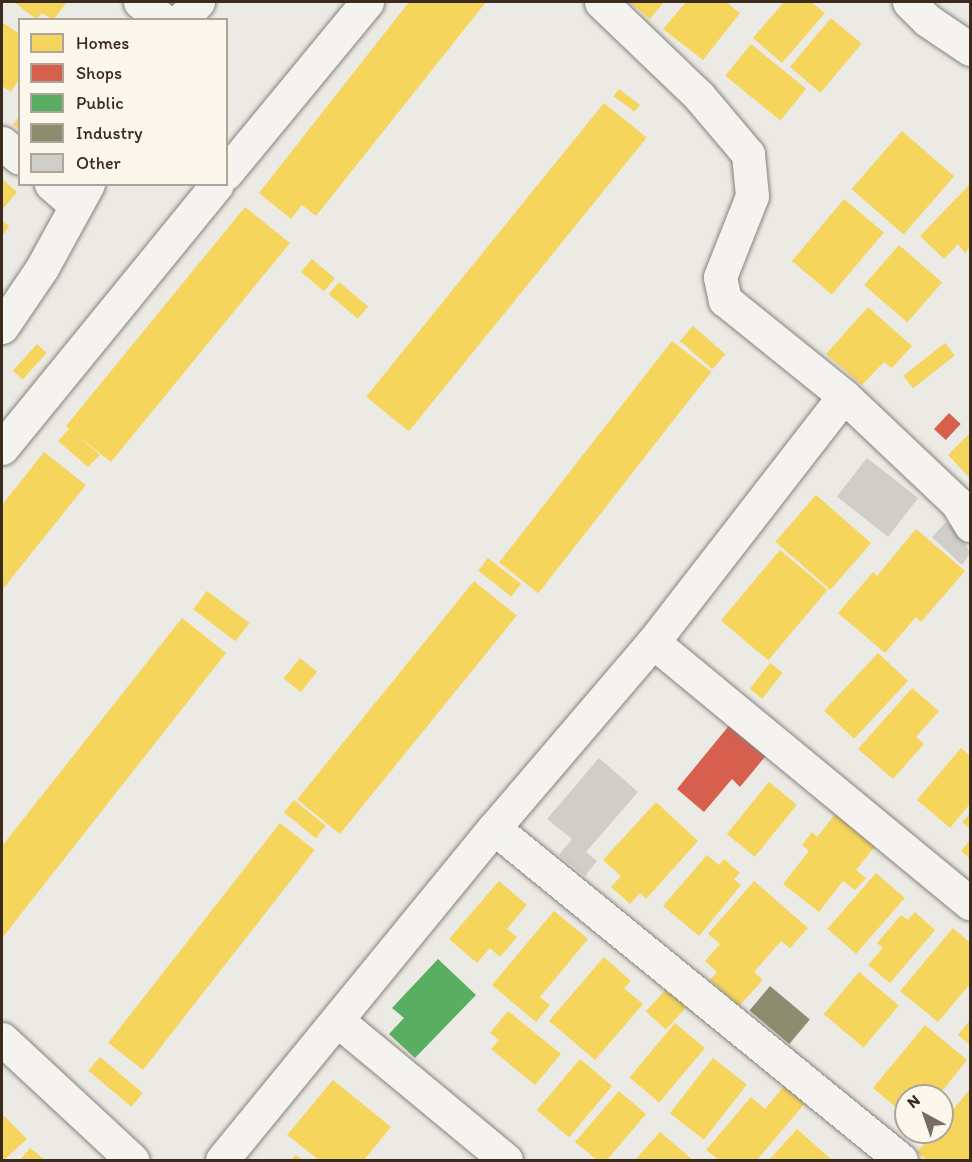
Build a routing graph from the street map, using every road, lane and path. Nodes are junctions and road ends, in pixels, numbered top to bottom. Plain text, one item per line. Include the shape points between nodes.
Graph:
1 (141, 2) edge
2 (198, 2) edge
3 (367, 2) edge
4 (601, 2) edge
5 (909, 2) edge
6 (161, 18) edge
7 (183, 18) edge
8 (970, 49) edge
9 (2, 143) edge
10 (18, 156) edge
11 (228, 171) edge
12 (57, 186) edge
13 (215, 186) edge
14 (82, 195) edge
15 (2, 327) edge
16 (844, 396) junction
17 (2, 448) edge
18 (970, 525) edge
19 (653, 642) junction
20 (494, 828) junction
21 (970, 903) edge
22 (338, 1021) junction
23 (2, 1039) edge
24 (132, 1161) edge
25 (222, 1161) edge
26 (506, 1161) edge
27 (901, 1161) edge

1 - 6 street
2 - 7 street
3 - 11 street
4 - 16 street via 699,96 748,154 752,196 720,277 725,300
5 - 8 street via 927,20
9 - 10 street
12 - 14 street
13 - 17 street
14 - 15 street via 42,268
16 - 18 street via 957,504
16 - 19 street
19 - 20 street
19 - 21 street
20 - 22 street
20 - 27 street
22 - 25 street
22 - 26 street
23 - 24 street

